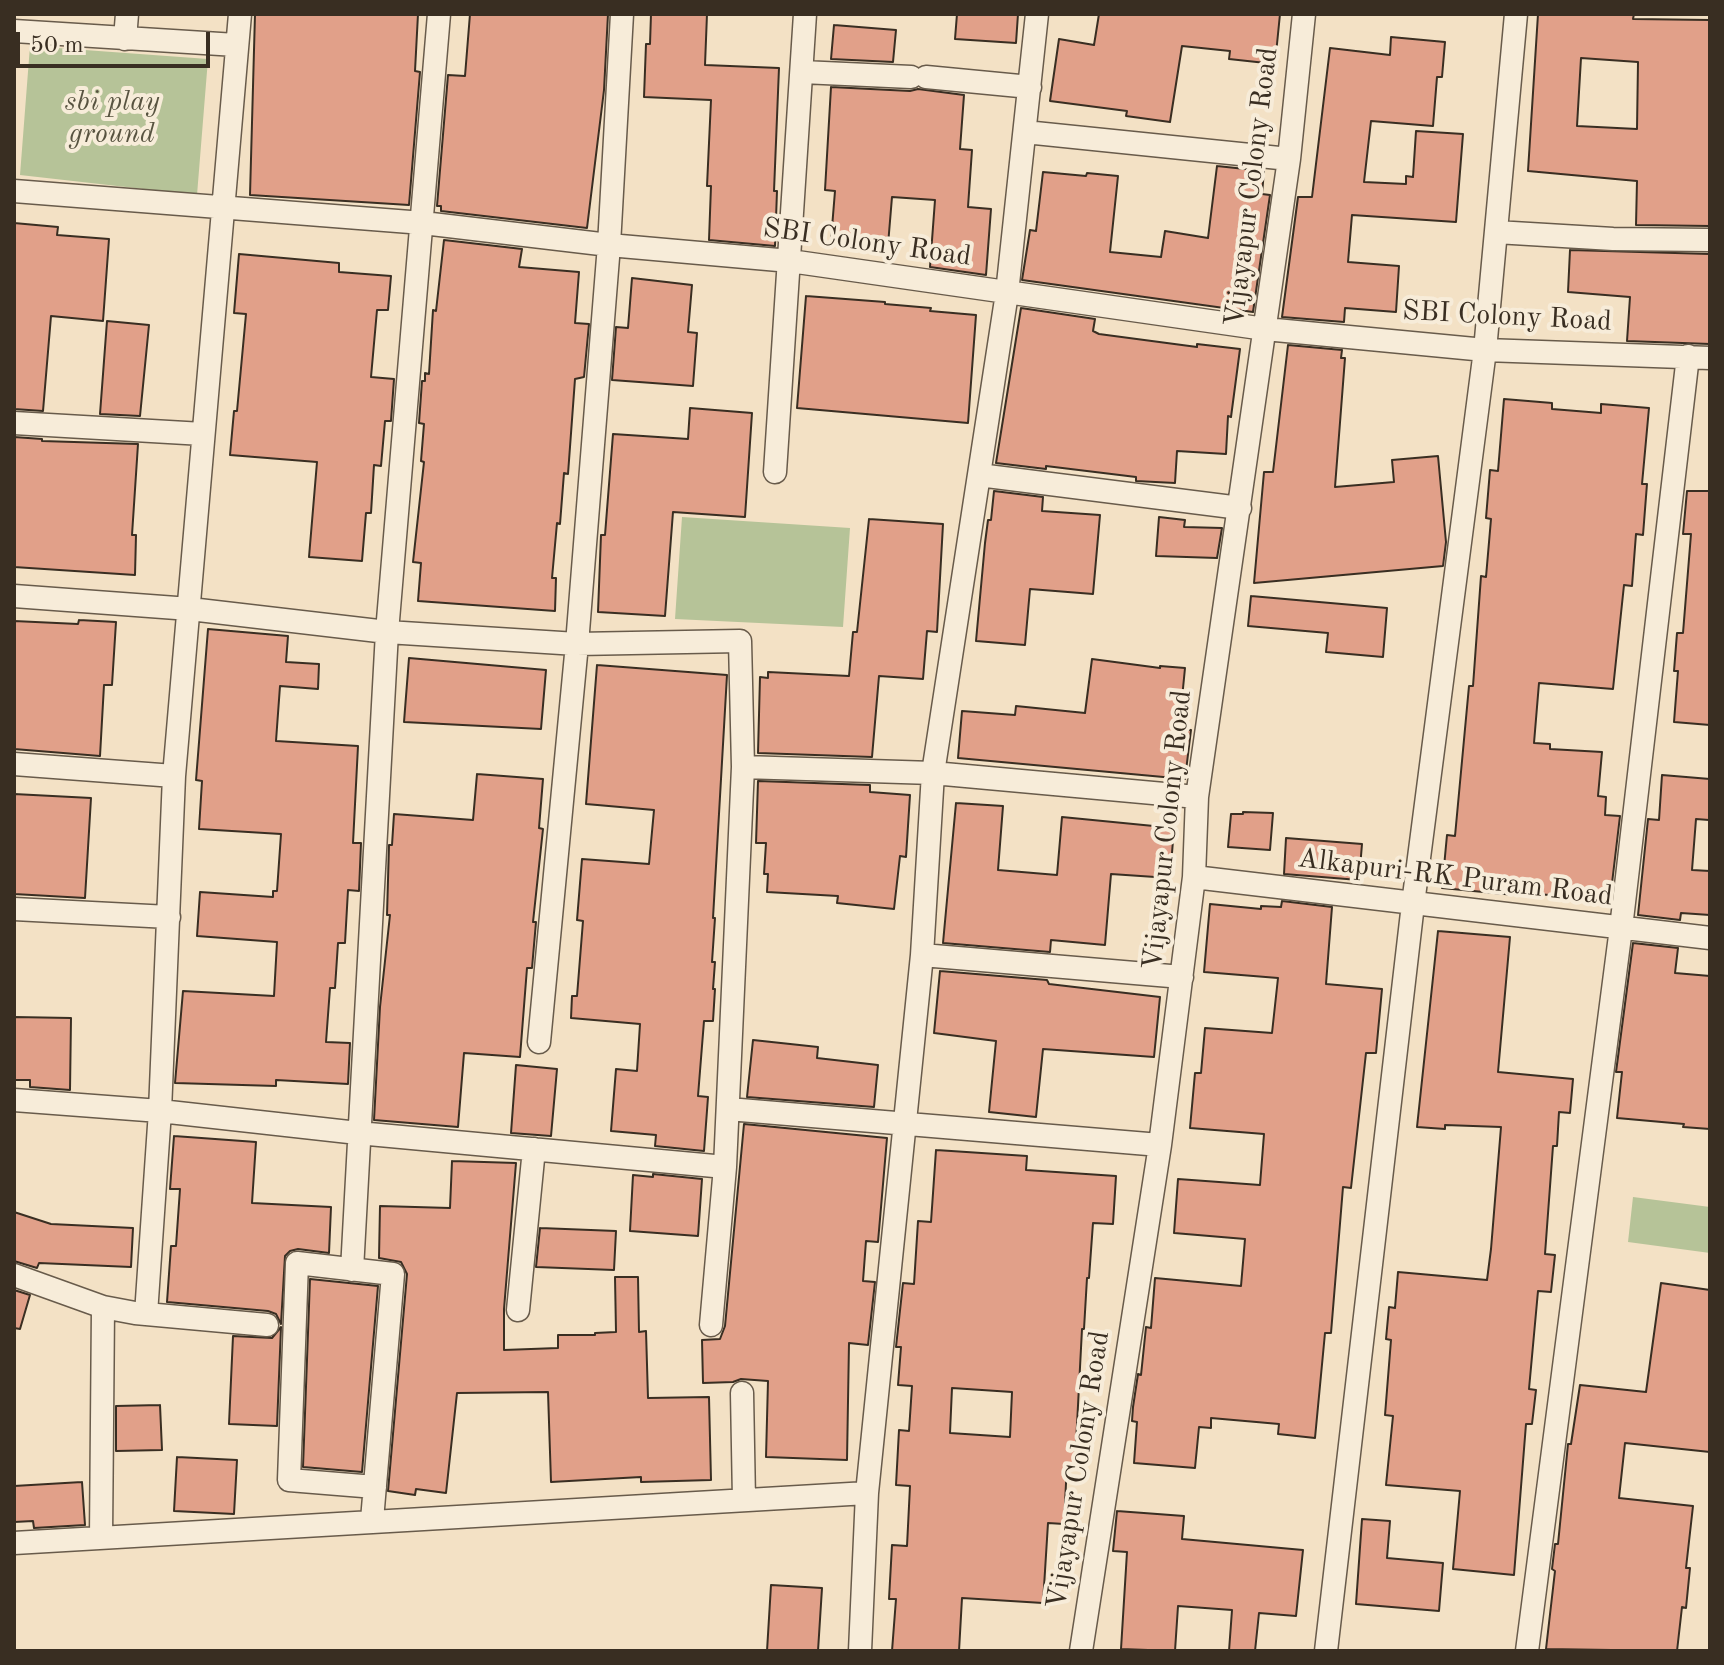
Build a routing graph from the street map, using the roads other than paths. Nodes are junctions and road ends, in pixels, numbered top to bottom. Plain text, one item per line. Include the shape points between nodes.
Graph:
1 (127, 14) edge
2 (240, 14) edge
3 (439, 14) edge
4 (622, 14) edge
5 (805, 14) edge
6 (1037, 14) edge
7 (1304, 14) edge
8 (1516, 14) edge
9 (14, 31) edge
10 (125, 39) junction
11 (236, 45) junction
12 (802, 72) junction
13 (1030, 87) junction
14 (1025, 132) junction
15 (1289, 159) junction
16 (14, 191) edge
17 (222, 207) junction
18 (423, 223) junction
19 (1496, 232) junction
20 (1710, 240) edge
21 (609, 245) junction
22 (790, 261) junction
23 (1007, 293) junction
24 (1265, 329) junction
25 (1485, 350) junction
26 (1699, 357) edge
27 (14, 423) edge
28 (203, 434) junction
29 (775, 472) dead end
30 (979, 475) junction
31 (1240, 508) junction
32 (14, 596) edge
33 (190, 609) junction
34 (387, 632) junction
35 (577, 644) junction
36 (14, 764) edge
37 (743, 767) junction
38 (933, 773) junction
39 (174, 776) junction
40 (1197, 797) junction
41 (1194, 877) junction
42 (1413, 904) junction
43 (14, 909) edge
44 (169, 917) junction
45 (1621, 928) junction
46 (1710, 938) edge
47 (922, 955) junction
48 (1182, 977) junction
49 (539, 1042) dead end
50 (14, 1100) edge
51 (728, 1109) junction
52 (160, 1111) junction
53 (906, 1125) junction
54 (358, 1133) junction
55 (1160, 1145) junction
56 (534, 1149) junction
57 (725, 1167) junction
58 (352, 1270) junction
59 (14, 1275) edge
60 (103, 1307) junction
61 (518, 1310) dead end
62 (141, 1314) junction
63 (267, 1325) dead end
64 (711, 1325) dead end
65 (742, 1393) dead end
66 (339, 1484) junction
67 (375, 1487) junction
68 (867, 1493) junction
69 (744, 1500) junction
70 (372, 1520) junction
71 (339, 1522) junction
72 (101, 1537) junction
73 (14, 1543) edge
74 (860, 1651) edge
75 (1081, 1651) edge
76 (1326, 1651) edge
77 (1527, 1651) edge

1 - 10 street
2 - 11 street
3 - 18 street
4 - 21 street
5 - 12 street
6 - 13 street
7 - 15 street, Vijayapur Colony Road
8 - 19 street
9 - 10 street
10 - 11 street
11 - 17 street
12 - 13 street
12 - 22 street
13 - 14 street
14 - 15 street
14 - 23 street
15 - 24 street, Vijayapur Colony Road
16 - 17 street, SBI Colony Road
17 - 18 street, SBI Colony Road
17 - 28 street
18 - 21 street, SBI Colony Road
18 - 34 street
19 - 20 street
19 - 25 street
21 - 22 street, SBI Colony Road
21 - 35 street
22 - 23 street, SBI Colony Road
22 - 29 street
23 - 24 street, SBI Colony Road
23 - 30 street
24 - 25 street, SBI Colony Road
24 - 31 street, Vijayapur Colony Road
25 - 26 street, SBI Colony Road
25 - 42 street
26 - 45 street
27 - 28 street
28 - 33 street
30 - 31 street
30 - 38 street
31 - 40 street, Vijayapur Colony Road
32 - 33 street
33 - 34 street
33 - 39 street
34 - 35 street
34 - 54 street
35 - 37 street via 740,641
35 - 49 street
36 - 39 street
37 - 38 street
37 - 51 street
38 - 40 street
38 - 47 street
39 - 44 street
40 - 41 street, Vijayapur Colony Road
41 - 42 street, Alkapuri-RK Puram Road
41 - 48 street, Vijayapur Colony Road
42 - 45 street, Alkapuri-RK Puram Road
42 - 76 street
43 - 44 street
44 - 52 street
45 - 46 street, Alkapuri-RK Puram Road
45 - 77 street
47 - 48 street
47 - 53 street
48 - 55 street, Vijayapur Colony Road
50 - 52 street
51 - 53 street
51 - 57 street
52 - 54 street
52 - 62 street
53 - 55 street
53 - 68 street
54 - 56 street
54 - 58 street
55 - 75 street, Vijayapur Colony Road
56 - 57 street
56 - 61 street
57 - 64 street
58 - 66 street via 297,1263 289,1480
58 - 67 street via 393,1274
59 - 60 street
60 - 62 street
60 - 72 street
62 - 63 street
65 - 69 street
66 - 67 street
66 - 71 street
67 - 70 street
68 - 69 street
68 - 74 street
69 - 70 street
70 - 71 street
71 - 72 street
72 - 73 street

